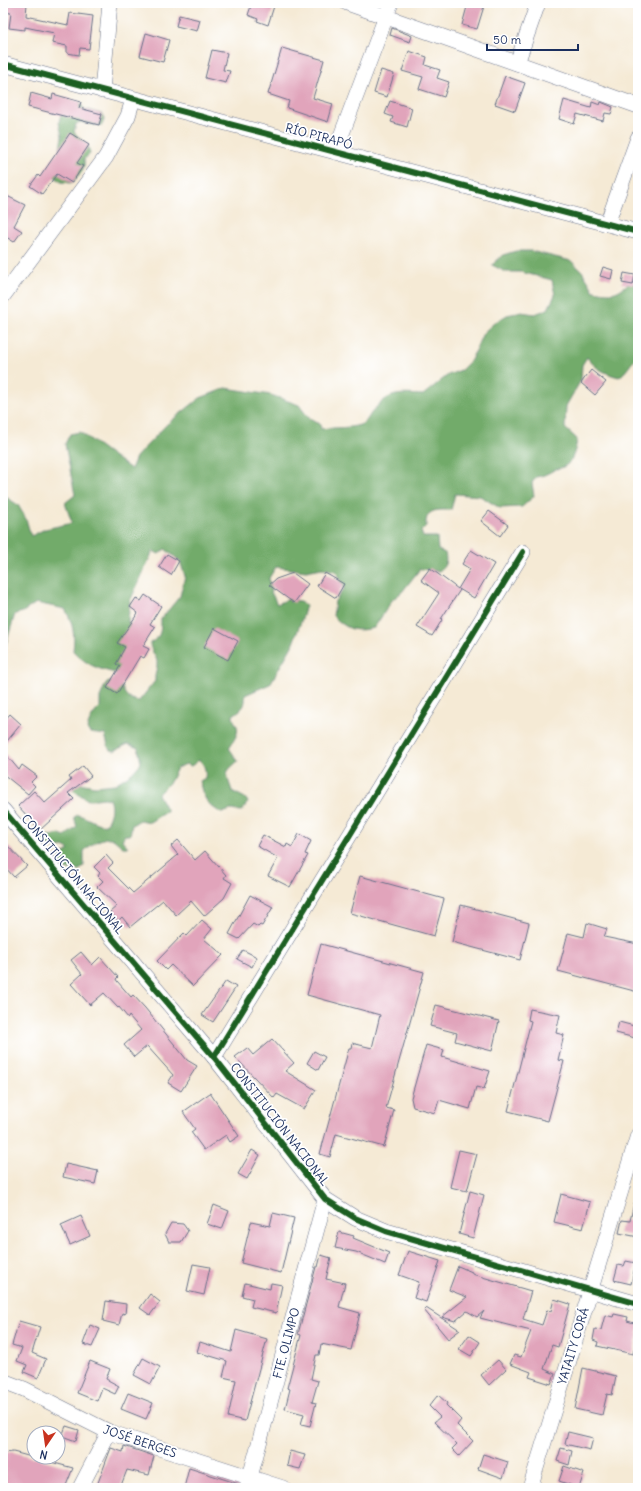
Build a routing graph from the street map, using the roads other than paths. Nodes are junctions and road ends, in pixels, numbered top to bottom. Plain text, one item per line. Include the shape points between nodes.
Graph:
1 (110, 3) edge
2 (347, 3) edge
3 (538, 3) edge
4 (388, 10) edge
5 (517, 63) junction
6 (3, 64) edge
7 (102, 90) junction
8 (133, 99) junction
9 (638, 106) edge
10 (638, 138) edge
11 (335, 152) junction
12 (607, 224) junction
13 (634, 231) edge
14 (3, 296) edge
15 (523, 552) dead end
16 (3, 810) edge
17 (214, 1057) junction
18 (638, 1135) edge
19 (325, 1199) junction
20 (590, 1290) junction
21 (638, 1304) edge
22 (3, 1381) edge
23 (109, 1432) junction
24 (249, 1483) edge
25 (80, 1488) edge
26 (283, 1488) edge
27 (530, 1488) edge

1 - 7 street
2 - 4 street
3 - 5 street
4 - 5 street
4 - 11 street
5 - 9 street
6 - 7 street, RÍO PIRAPÓ
7 - 8 street, RÍO PIRAPÓ
8 - 11 street, RÍO PIRAPÓ
8 - 14 street via 128,116 106,157
10 - 12 street
11 - 12 street, RÍO PIRAPÓ
12 - 13 street, RÍO PIRAPÓ
15 - 17 street
16 - 17 street, CONSTITUCIÓN NACIONAL
17 - 19 street, CONSTITUCIÓN NACIONAL
18 - 20 street, YATAITY CORÁ
19 - 20 street, CONSTITUCIÓN NACIONAL via 355,1218 386,1231
19 - 24 street, FTE. OLIMPO
20 - 21 street, CONSTITUCIÓN NACIONAL
20 - 27 street, YATAITY CORÁ
22 - 23 street, JOSÉ BERGES
23 - 24 street, JOSÉ BERGES
23 - 25 street
24 - 26 street, JOSÉ BERGES

